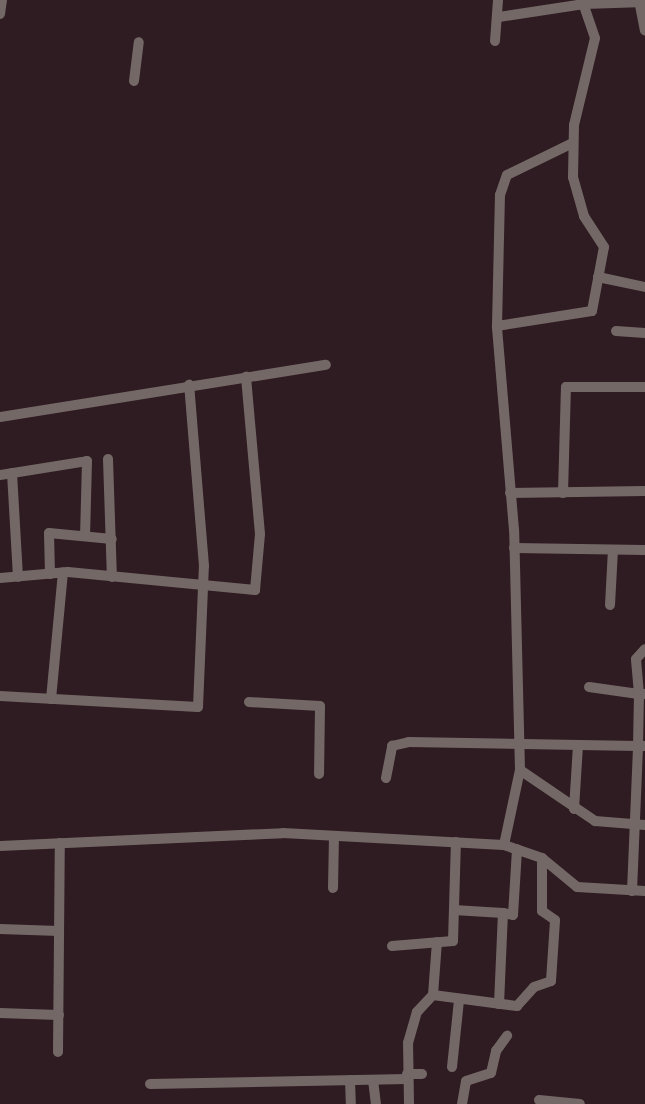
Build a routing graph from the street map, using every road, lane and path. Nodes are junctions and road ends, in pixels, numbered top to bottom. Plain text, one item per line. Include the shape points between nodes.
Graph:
1 (2, 0) edge
2 (498, 0) edge
3 (641, 1) edge
4 (583, 2) edge
5 (0, 14) edge
6 (499, 17) junction
7 (645, 30) edge
8 (495, 41) dead end
9 (139, 42) dead end
10 (134, 80) dead end
11 (573, 143) junction
12 (598, 277) junction
13 (645, 287) edge
14 (497, 326) junction
15 (616, 331) dead end
16 (645, 333) edge
17 (326, 365) dead end
18 (246, 377) junction
19 (189, 385) junction
20 (645, 387) edge
21 (0, 417) edge
22 (108, 459) dead end
23 (12, 473) junction
24 (0, 475) edge
25 (645, 491) edge
26 (510, 493) junction
27 (563, 493) junction
28 (85, 536) junction
29 (112, 539) junction
30 (514, 548) junction
31 (613, 550) junction
32 (645, 550) edge
33 (63, 573) junction
34 (50, 574) junction
35 (18, 577) junction
36 (112, 577) junction
37 (0, 578) edge
38 (203, 585) junction
39 (611, 606) dead end
40 (645, 649) edge
41 (589, 687) dead end
42 (642, 694) edge
43 (0, 696) edge
44 (51, 699) junction
45 (249, 702) dead end
46 (520, 744) junction
47 (578, 745) junction
48 (641, 746) edge
49 (520, 770) junction
50 (319, 774) dead end
51 (386, 778) dead end
52 (574, 809) junction
53 (640, 825) edge
54 (334, 836) junction
55 (456, 842) junction
56 (60, 843) junction
57 (504, 845) junction
58 (0, 846) edge
59 (517, 849) junction
60 (542, 858) junction
61 (333, 888) dead end
62 (632, 891) junction
63 (645, 891) edge
64 (454, 910) junction
65 (503, 913) junction
66 (0, 929) edge
67 (59, 931) junction
68 (436, 942) junction
69 (392, 946) dead end
70 (433, 995) junction
71 (459, 1000) junction
72 (499, 1004) junction
73 (0, 1013) edge
74 (58, 1015) junction
75 (507, 1036) dead end
76 (58, 1052) dead end
77 (452, 1067) dead end
78 (422, 1074) dead end
79 (407, 1077) junction
80 (350, 1080) junction
81 (373, 1080) junction
82 (150, 1084) dead end
83 (539, 1100) dead end
84 (351, 1104) edge
85 (376, 1104) edge
86 (409, 1104) edge
87 (462, 1104) edge
88 (580, 1104) edge

1 - 5 street
2 - 6 street
3 - 4 street
3 - 7 street
4 - 6 street
4 - 11 street via 595,38 573,125
6 - 8 street
9 - 10 street
11 - 12 street via 573,177 584,216 604,247
11 - 14 street via 508,175 500,195
12 - 13 street
12 - 14 street via 592,311
14 - 26 street
15 - 16 street
17 - 18 street
18 - 19 street
18 - 38 street via 260,534 255,590
19 - 21 street
19 - 38 street
20 - 27 street via 566,387
22 - 29 street
23 - 24 street
23 - 28 street via 87,461
23 - 35 street
25 - 27 street
26 - 27 street
26 - 30 street
28 - 29 street
28 - 34 street via 49,533
29 - 36 street
30 - 31 street
30 - 46 street
31 - 32 street
31 - 39 street
33 - 34 street
33 - 36 street
33 - 44 street
34 - 35 street
35 - 37 street
36 - 38 street
38 - 44 street via 198,708
40 - 42 street via 636,659
41 - 42 street
42 - 48 street
43 - 44 street
45 - 50 street via 320,706
46 - 47 street
46 - 49 street
46 - 51 street via 392,746
47 - 48 street
47 - 52 street
48 - 53 street
49 - 52 street
49 - 57 street
52 - 53 street via 595,821
53 - 62 street
54 - 55 street
54 - 56 street via 129,837
54 - 61 street
55 - 57 street
55 - 64 street
56 - 58 street
56 - 67 street
57 - 59 street
59 - 60 street
59 - 65 street via 513,915
60 - 62 street via 577,887
60 - 72 street via 542,911 555,920 551,981 534,986 517,1006
62 - 63 street
64 - 65 street
64 - 68 street via 453,941
65 - 72 street
66 - 67 street
67 - 74 street
68 - 69 street
68 - 70 street
70 - 71 street
70 - 79 street via 417,1012 408,1043
71 - 72 street
71 - 77 street
73 - 74 street
74 - 76 street
75 - 87 street via 496,1051 491,1073 466,1081
78 - 79 street
79 - 81 street
79 - 86 street
80 - 81 street
80 - 82 street
80 - 84 street
81 - 85 street
83 - 88 street

